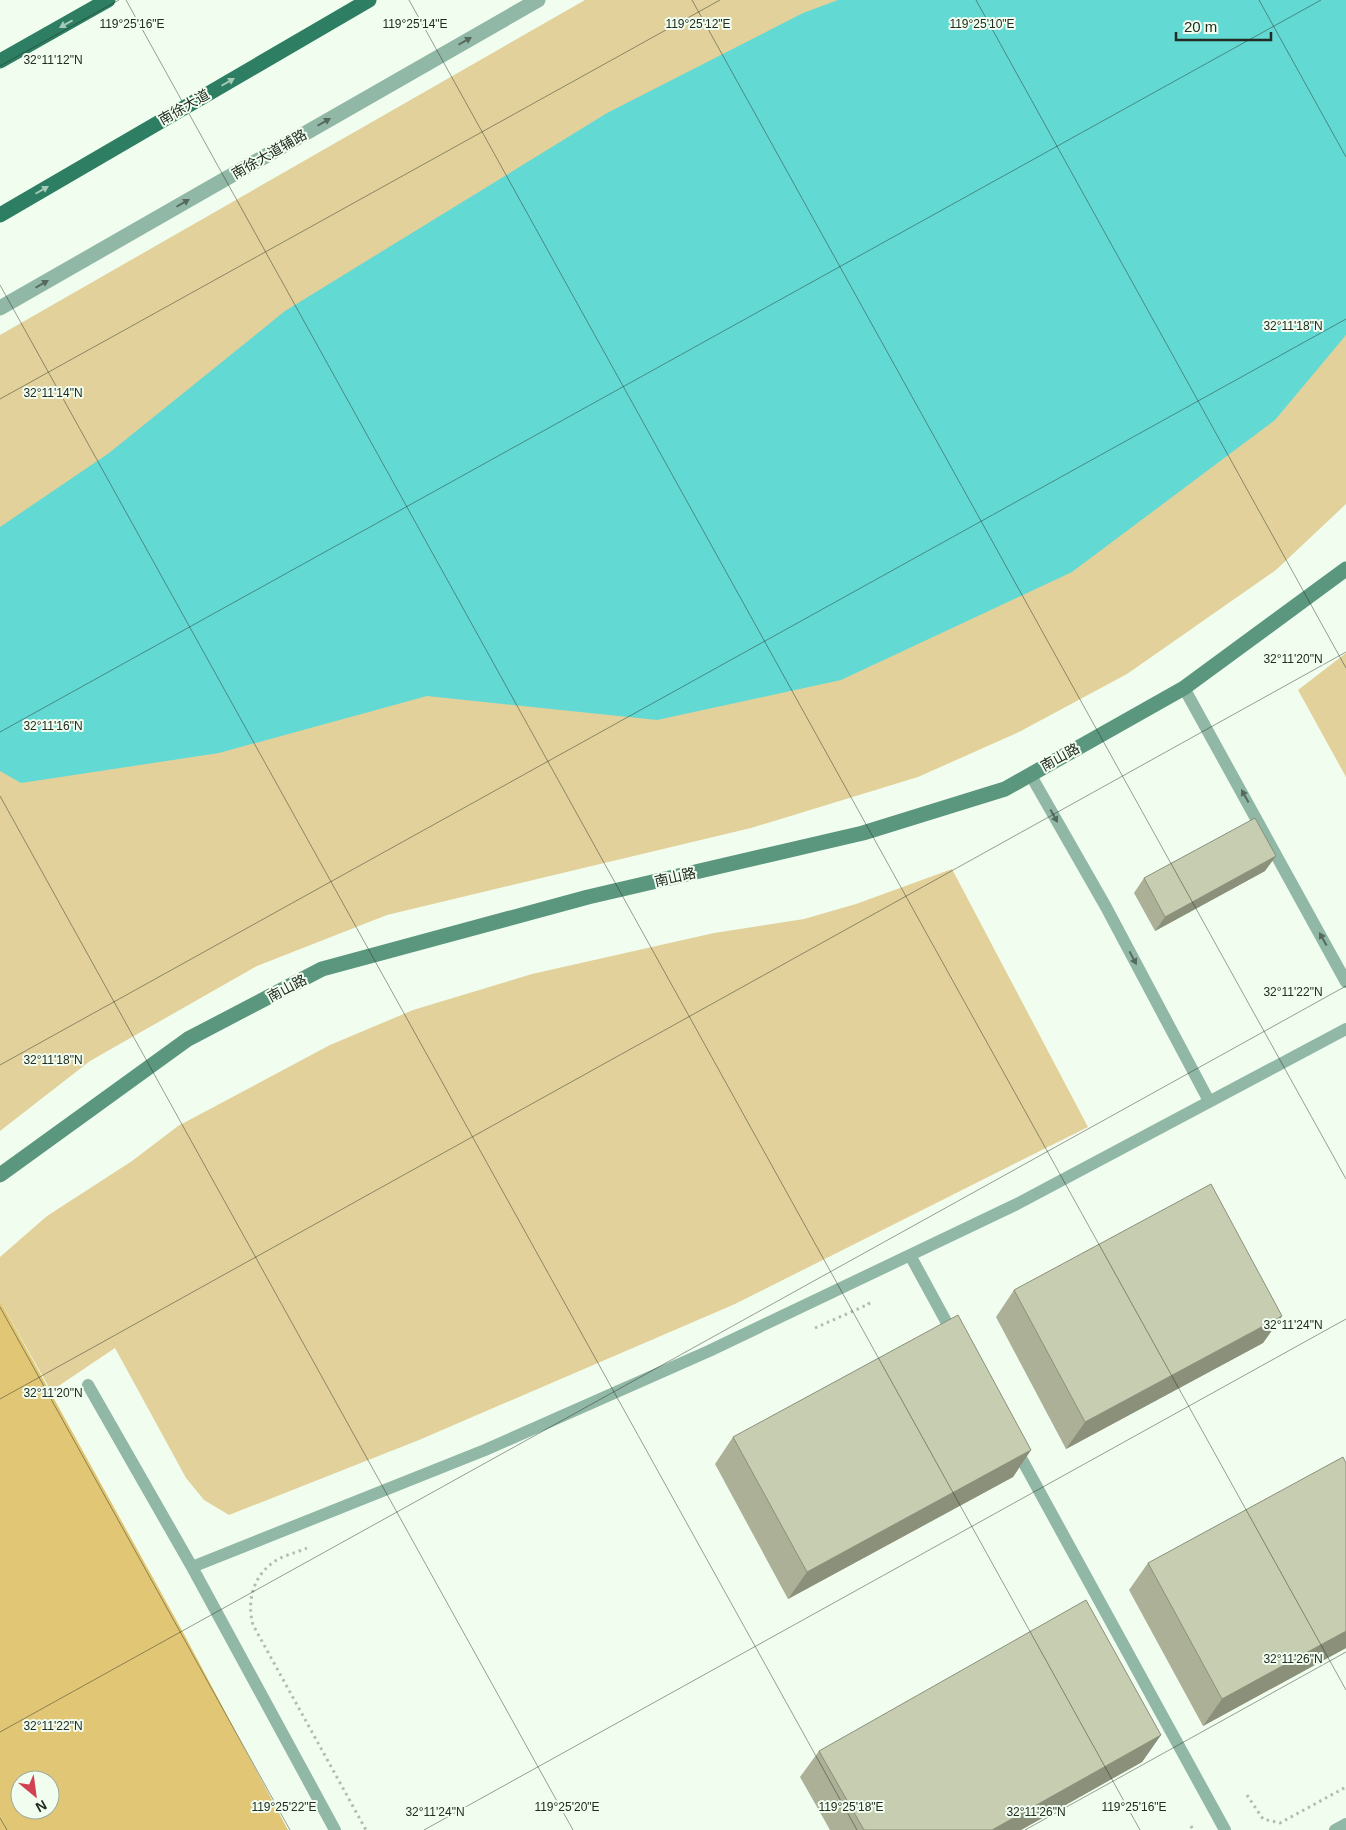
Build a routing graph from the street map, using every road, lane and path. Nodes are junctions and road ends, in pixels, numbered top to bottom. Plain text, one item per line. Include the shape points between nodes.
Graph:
1 (108, 0) edge
2 (369, 0) edge
3 (538, 0) edge
4 (0, 61) edge
5 (0, 215) edge
6 (0, 308) edge
7 (1346, 569) edge
8 (1184, 688) junction
9 (1030, 774) junction
10 (1346, 982) edge
11 (1346, 1029) edge
12 (1210, 1101) junction
13 (0, 1174) edge
14 (911, 1257) junction
15 (858, 1281) junction
16 (806, 1332) dead end
17 (958, 1344) edge
18 (88, 1385) dead end
19 (1011, 1439) edge
20 (316, 1544) dead end
21 (192, 1567) junction
22 (1346, 1787) edge
23 (1247, 1795) dead end
24 (1346, 1824) edge
25 (1191, 1826) dead end
26 (335, 1830) edge
27 (366, 1830) edge
28 (1193, 1830) edge
29 (1225, 1830) edge
30 (1335, 1830) edge

1 -> 4 main road
5 -> 2 main road, 南徐大道
6 -> 3 street, 南徐大道辅路
7 - 8 street, 南山路
8 - 9 street, 南山路
10 -> 8 lane
9 -> 12 lane
9 - 13 street, 南山路 via 1005,789 863,833 588,897 322,969 188,1039
11 - 12 lane
12 - 14 lane
14 - 15 lane
14 - 17 lane
15 - 16 path via 869,1304
15 - 21 lane via 485,1450
18 - 21 lane
19 - 29 lane
20 - 27 path via 272,1563 261,1574 253,1588 250,1616
21 - 26 lane
22 - 23 path via 1280,1824 1263,1820
24 - 30 lane
25 - 28 path

